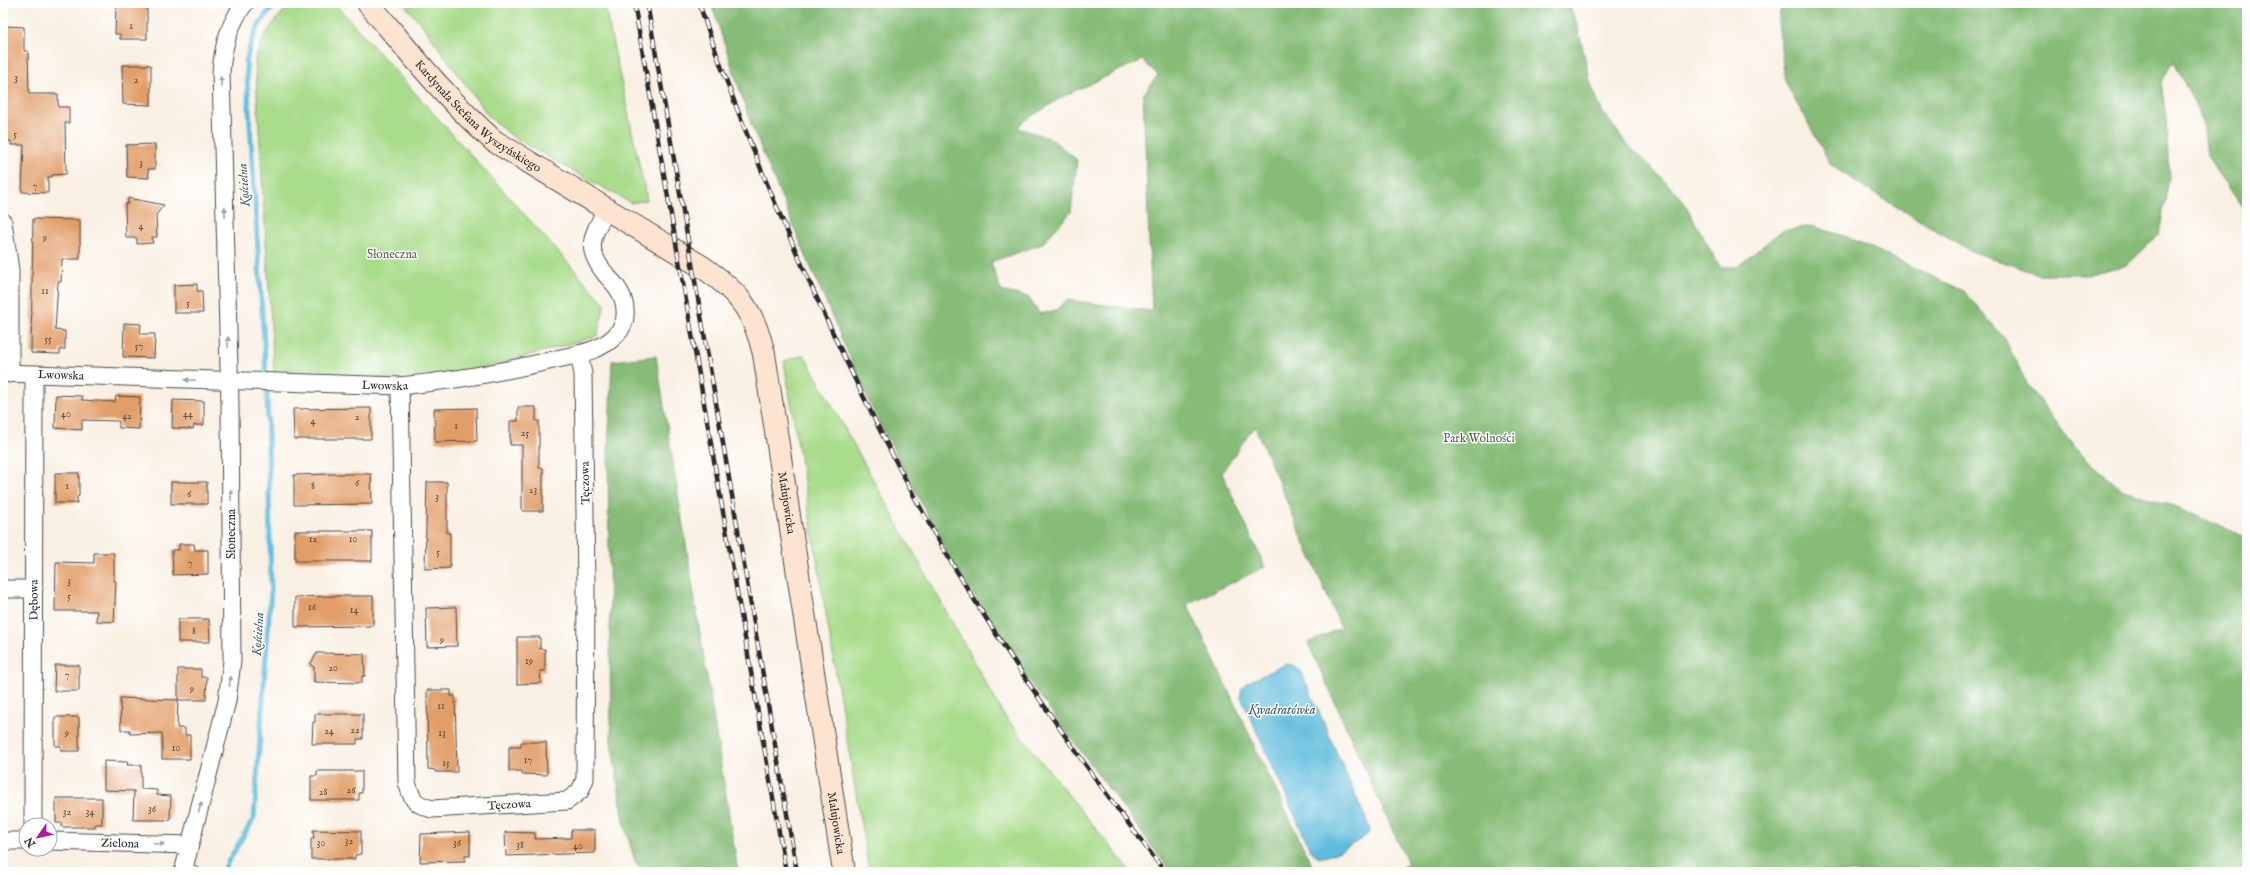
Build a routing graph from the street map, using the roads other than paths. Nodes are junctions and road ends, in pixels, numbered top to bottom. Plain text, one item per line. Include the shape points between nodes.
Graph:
1 (245, 3) edge
2 (368, 3) edge
3 (606, 210) junction
4 (3, 222) edge
5 (580, 354) junction
6 (6, 374) edge
7 (34, 374) junction
8 (229, 381) junction
9 (400, 386) junction
10 (3, 589) edge
11 (34, 589) junction
12 (33, 817) edge
13 (18, 840) edge
14 (3, 841) edge
15 (58, 841) edge
16 (189, 845) junction
17 (188, 870) edge
18 (844, 872) edge

8 -> 1 street, Słoneczna via 221,72 223,47 230,28
2 - 3 street, Kardynała Stefana Wyszyńskiego via 428,74 494,141
3 - 5 street, Lwowska via 592,237 591,248 595,261 623,298 625,324 616,336 606,343
3 - 18 street, Małujowicka via 721,280 745,304 759,334 771,395
4 - 6 street via 10,270
5 - 9 street, Lwowska via 505,372 454,381
5 - 9 street, Tęczowa via 583,374 586,583 585,779 580,791 567,800 432,809 418,805 411,795 407,782
6 - 7 street, Lwowska
8 -> 7 street, Lwowska
7 - 11 street, Dębowa
8 - 9 street, Lwowska
16 -> 8 street, Słoneczna via 227,702 232,661
10 - 11 street
11 - 12 street, Dębowa
13 - 14 street
15 -> 16 street, Zielona
16 - 17 street, Słoneczna

